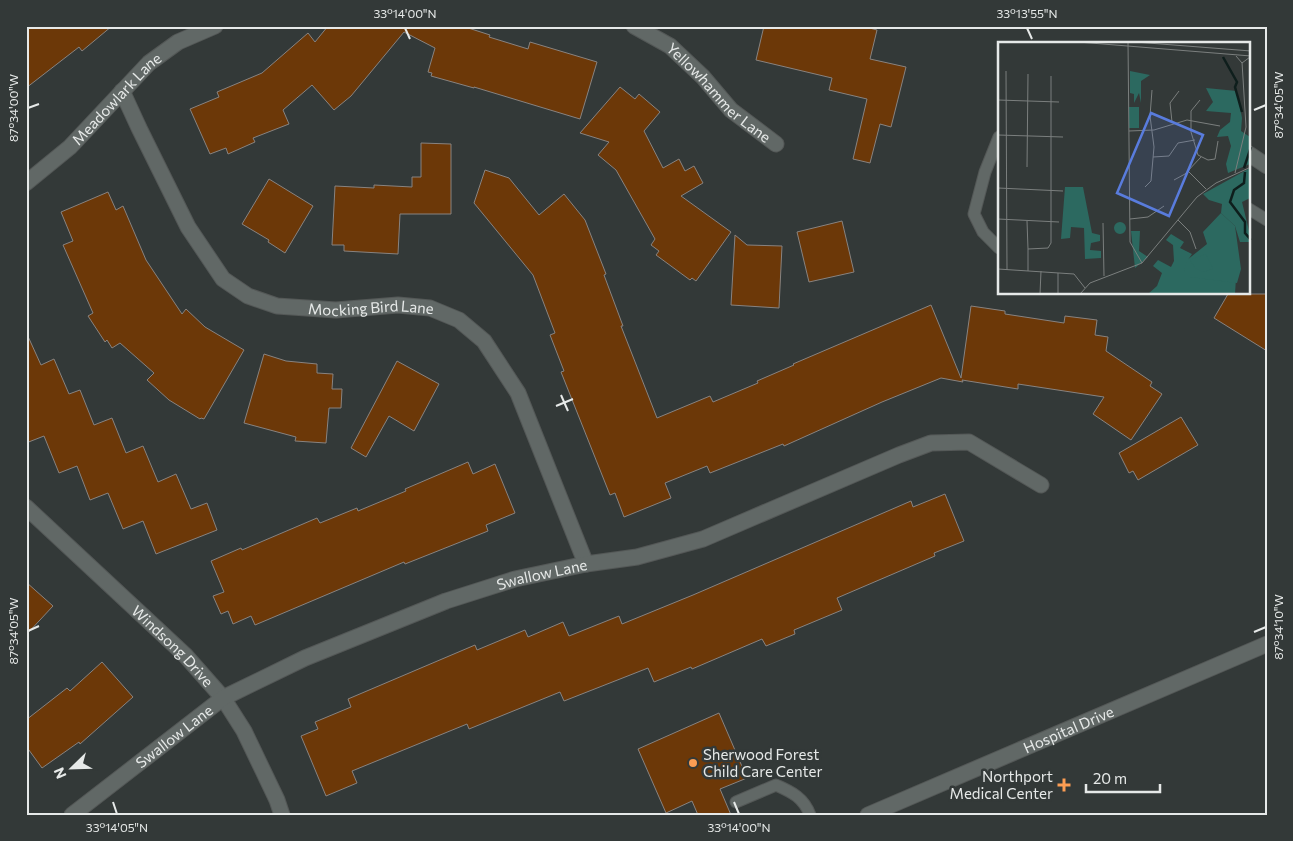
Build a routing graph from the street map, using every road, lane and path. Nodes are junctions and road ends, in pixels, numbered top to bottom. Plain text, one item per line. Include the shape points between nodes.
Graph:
1 (215, 26) edge
2 (634, 26) edge
3 (122, 91) junction
4 (998, 140) edge
5 (776, 144) dead end
6 (1250, 155) edge
7 (1267, 166) edge
8 (26, 183) edge
9 (1250, 210) edge
10 (1267, 220) edge
11 (998, 247) edge
12 (1041, 485) dead end
13 (26, 507) edge
14 (586, 564) junction
15 (1267, 644) edge
16 (223, 698) junction
17 (736, 802) dead end
18 (72, 815) edge
19 (282, 815) edge
20 (810, 815) edge
21 (868, 815) edge

1 - 3 street, Meadowlark Lane via 178,42 149,63
2 - 5 street, Yellowhammer Lane via 670,46 731,110
3 - 8 street, Meadowlark Lane via 70,148
3 - 14 street, Mocking Bird Lane via 188,227 224,279 248,296 277,306 336,310 398,305 430,308 460,320 484,341 518,393
4 - 11 lane via 974,214 983,232
6 - 7 street
9 - 10 lane
12 - 14 street, Swallow Lane via 969,442 931,443 703,539 637,557
13 - 16 street, Windsong Drive via 186,655
14 - 16 street, Swallow Lane via 515,579 446,601 305,658
15 - 21 street, Hospital Drive
16 - 18 street, Swallow Lane
16 - 19 street, Windsong Drive via 244,731
17 - 20 lane via 776,785 794,793 807,804

